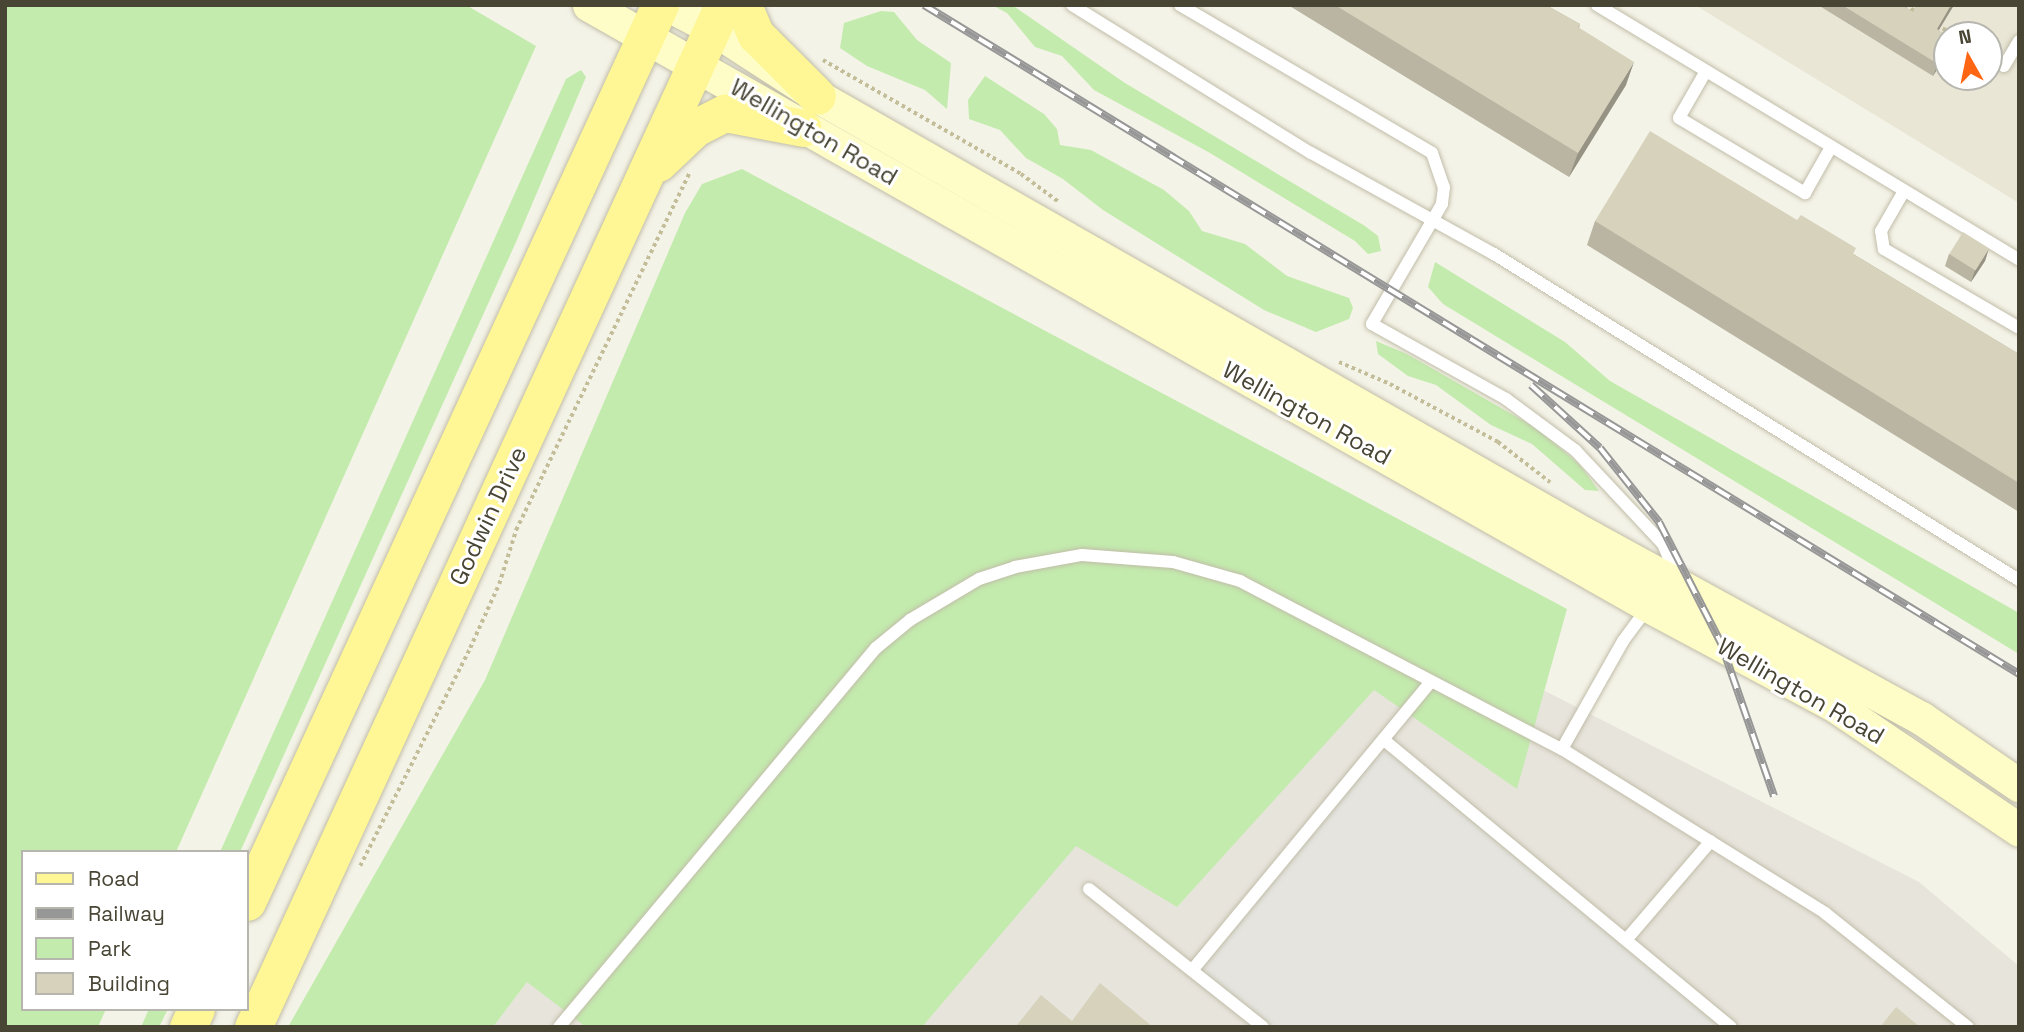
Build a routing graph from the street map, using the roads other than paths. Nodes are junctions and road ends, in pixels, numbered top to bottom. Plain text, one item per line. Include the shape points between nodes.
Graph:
1 (589, 5) edge
2 (668, 5) edge
3 (743, 5) edge
4 (1072, 5) edge
5 (1180, 5) edge
6 (1597, 5) edge
7 (717, 17) edge
8 (653, 21) edge
9 (2019, 41) edge
10 (696, 62) junction
11 (2004, 66) dead end
12 (1706, 71) junction
13 (810, 112) junction
14 (1831, 147) junction
15 (641, 182) junction
16 (1904, 191) junction
17 (1433, 220) junction
18 (2019, 260) edge
19 (2019, 328) edge
20 (2019, 580) edge
21 (1681, 587) junction
22 (1649, 606) junction
23 (1430, 683) junction
24 (1384, 740) junction
25 (1562, 749) junction
26 (2019, 785) edge
27 (2019, 830) edge
28 (1711, 841) junction
29 (1089, 888) dead end
30 (248, 900) edge
31 (1626, 940) junction
32 (1194, 968) junction
33 (195, 1011) edge
34 (188, 1027) edge
35 (253, 1027) edge
36 (559, 1027) edge
37 (1263, 1027) edge
38 (1731, 1027) edge
39 (1968, 1027) edge

1 - 8 main road, Wellington Road
2 - 7 main road, Wellington Road
3 - 13 main road via 757,35
4 - 17 lane via 1311,153
5 - 17 lane via 1422,145 1438,163 1444,187
6 - 12 lane
7 - 10 main road, Godwin Drive
7 - 13 main road, Wellington Road
8 - 10 main road, Wellington Road
8 - 30 main road
9 - 11 lane
10 - 13 main road, Wellington Road
10 - 15 main road, Godwin Drive
12 - 14 lane
12 - 14 lane via 1679,118 1805,193
13 - 15 main road via 725,113 709,118
13 - 21 main road, Wellington Road
13 - 22 main road, Wellington Road
14 - 16 lane
15 - 35 main road, Godwin Drive
16 - 18 lane
16 - 19 lane via 1881,231 1884,249
17 - 20 lane
17 - 21 lane via 1372,324 1494,392 1575,450 1663,544
21 - 26 main road, Wellington Road via 1921,718
22 - 25 lane via 1623,641
22 - 27 main road, Wellington Road via 1834,705
23 - 24 lane
23 - 25 lane
23 - 36 lane via 1262,591 1204,568 1127,556 1082,555 1015,567 979,579 910,620 845,681
24 - 31 lane
24 - 32 lane
25 - 28 lane
28 - 31 lane
28 - 39 lane via 1825,913
29 - 32 lane
31 - 38 lane
32 - 37 lane
33 - 34 main road

